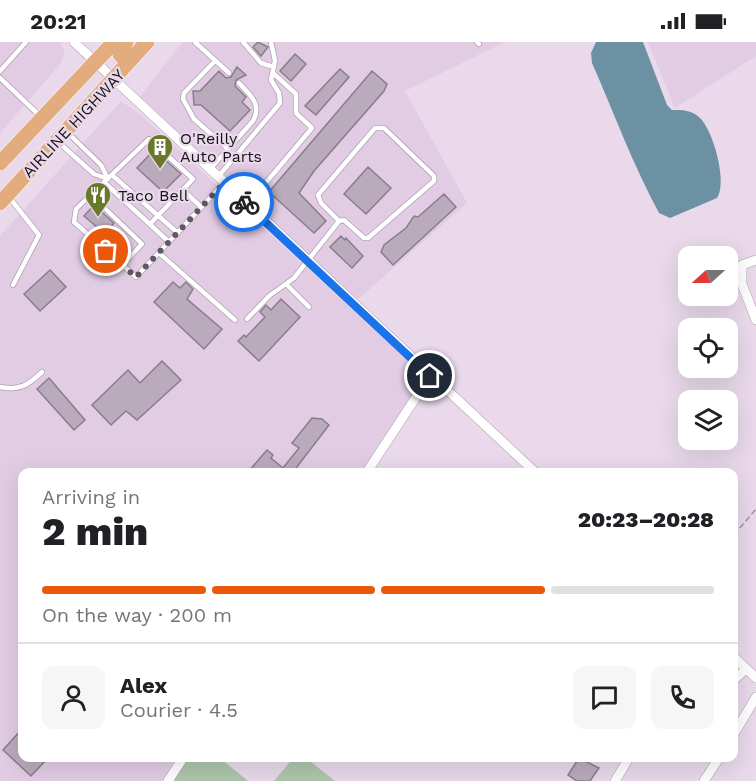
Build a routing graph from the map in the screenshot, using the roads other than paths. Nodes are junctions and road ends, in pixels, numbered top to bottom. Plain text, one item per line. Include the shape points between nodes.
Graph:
1 (26, 42) edge
2 (74, 42) edge
3 (114, 42) edge
4 (125, 42) edge
5 (147, 42) edge
6 (195, 42) edge
7 (243, 42) edge
8 (271, 42) edge
9 (215, 61) junction
10 (95, 62) junction
11 (128, 63) junction
12 (273, 70) junction
13 (0, 71) edge
14 (229, 73) dead end
15 (112, 77) junction
16 (1, 79) edge
17 (239, 83) dead end
18 (41, 117) junction
19 (61, 136) junction
20 (228, 149) junction
21 (0, 163) edge
22 (210, 169) junction
23 (108, 179) junction
24 (221, 180) junction
25 (183, 190) junction
26 (91, 195) junction
27 (4, 199) edge
28 (247, 205) junction
29 (201, 207) junction
30 (158, 216) junction
31 (339, 221) junction
32 (150, 224) junction
33 (178, 233) junction
34 (169, 242) junction
35 (319, 247) junction
36 (159, 253) junction
37 (300, 255) junction
38 (756, 260) edge
39 (308, 262) junction
40 (122, 265) junction
41 (13, 285) dead end
42 (287, 285) junction
43 (309, 307) dead end
44 (247, 319) dead end
45 (235, 320) dead end
46 (756, 320) edge
47 (42, 372) dead end
48 (430, 376) junction
49 (0, 387) edge
50 (370, 468) edge
51 (531, 468) edge
52 (738, 661) edge
53 (746, 669) junction
54 (738, 676) edge
55 (756, 678) edge
56 (756, 697) edge
57 (738, 727) edge
58 (180, 762) edge
59 (627, 762) edge
60 (716, 762) edge
61 (168, 781) edge
62 (615, 781) edge
63 (704, 781) edge

1 - 13 lane
2 - 10 street
3 - 10 highway, AIRLINE HIGHWAY
4 - 11 highway via 120,54
4 - 15 highway via 107,63
5 - 11 highway, AIRLINE HIGHWAY
6 - 9 lane
7 - 12 lane via 261,63
8 - 12 lane
9 - 14 lane
9 - 20 lane via 184,93 183,99 194,119
10 - 15 street
10 - 18 highway, AIRLINE HIGHWAY
11 - 15 highway, AIRLINE HIGHWAY
12 - 24 lane via 271,80 280,103
12 - 28 lane via 296,94 296,113 312,128
15 - 19 highway, AIRLINE HIGHWAY
15 - 22 street
16 - 18 lane
17 - 20 lane via 257,103 258,112
18 - 21 highway, AIRLINE HIGHWAY
19 - 23 lane via 101,165
19 - 23 lane via 94,174
19 - 27 highway, AIRLINE HIGHWAY
20 - 22 lane
22 - 24 street
23 - 25 lane via 149,139 193,179
23 - 26 lane
23 - 30 lane
23 - 32 lane
24 - 28 street
24 - 29 lane
25 - 29 lane
25 - 30 lane
26 - 40 lane via 76,209 74,222
26 - 40 lane via 142,244
27 - 41 lane via 39,235
28 - 37 street
29 - 33 lane
30 - 32 lane
30 - 33 lane
31 - 31 lane via 344,220 368,238 434,177 384,128 375,128 318,195
31 - 35 lane
32 - 34 lane
33 - 34 lane
34 - 36 lane
35 - 37 lane
35 - 39 lane
36 - 40 lane via 136,277
36 - 45 lane
37 - 39 street
38 - 46 street via 742,265 742,284
39 - 42 lane
39 - 48 street
42 - 43 lane
42 - 44 lane via 269,296
47 - 49 lane via 27,386 15,390
48 - 50 street
48 - 51 street
52 - 53 street
53 - 54 street
53 - 55 street
56 - 57 street
58 - 61 street
59 - 62 street
60 - 63 street

